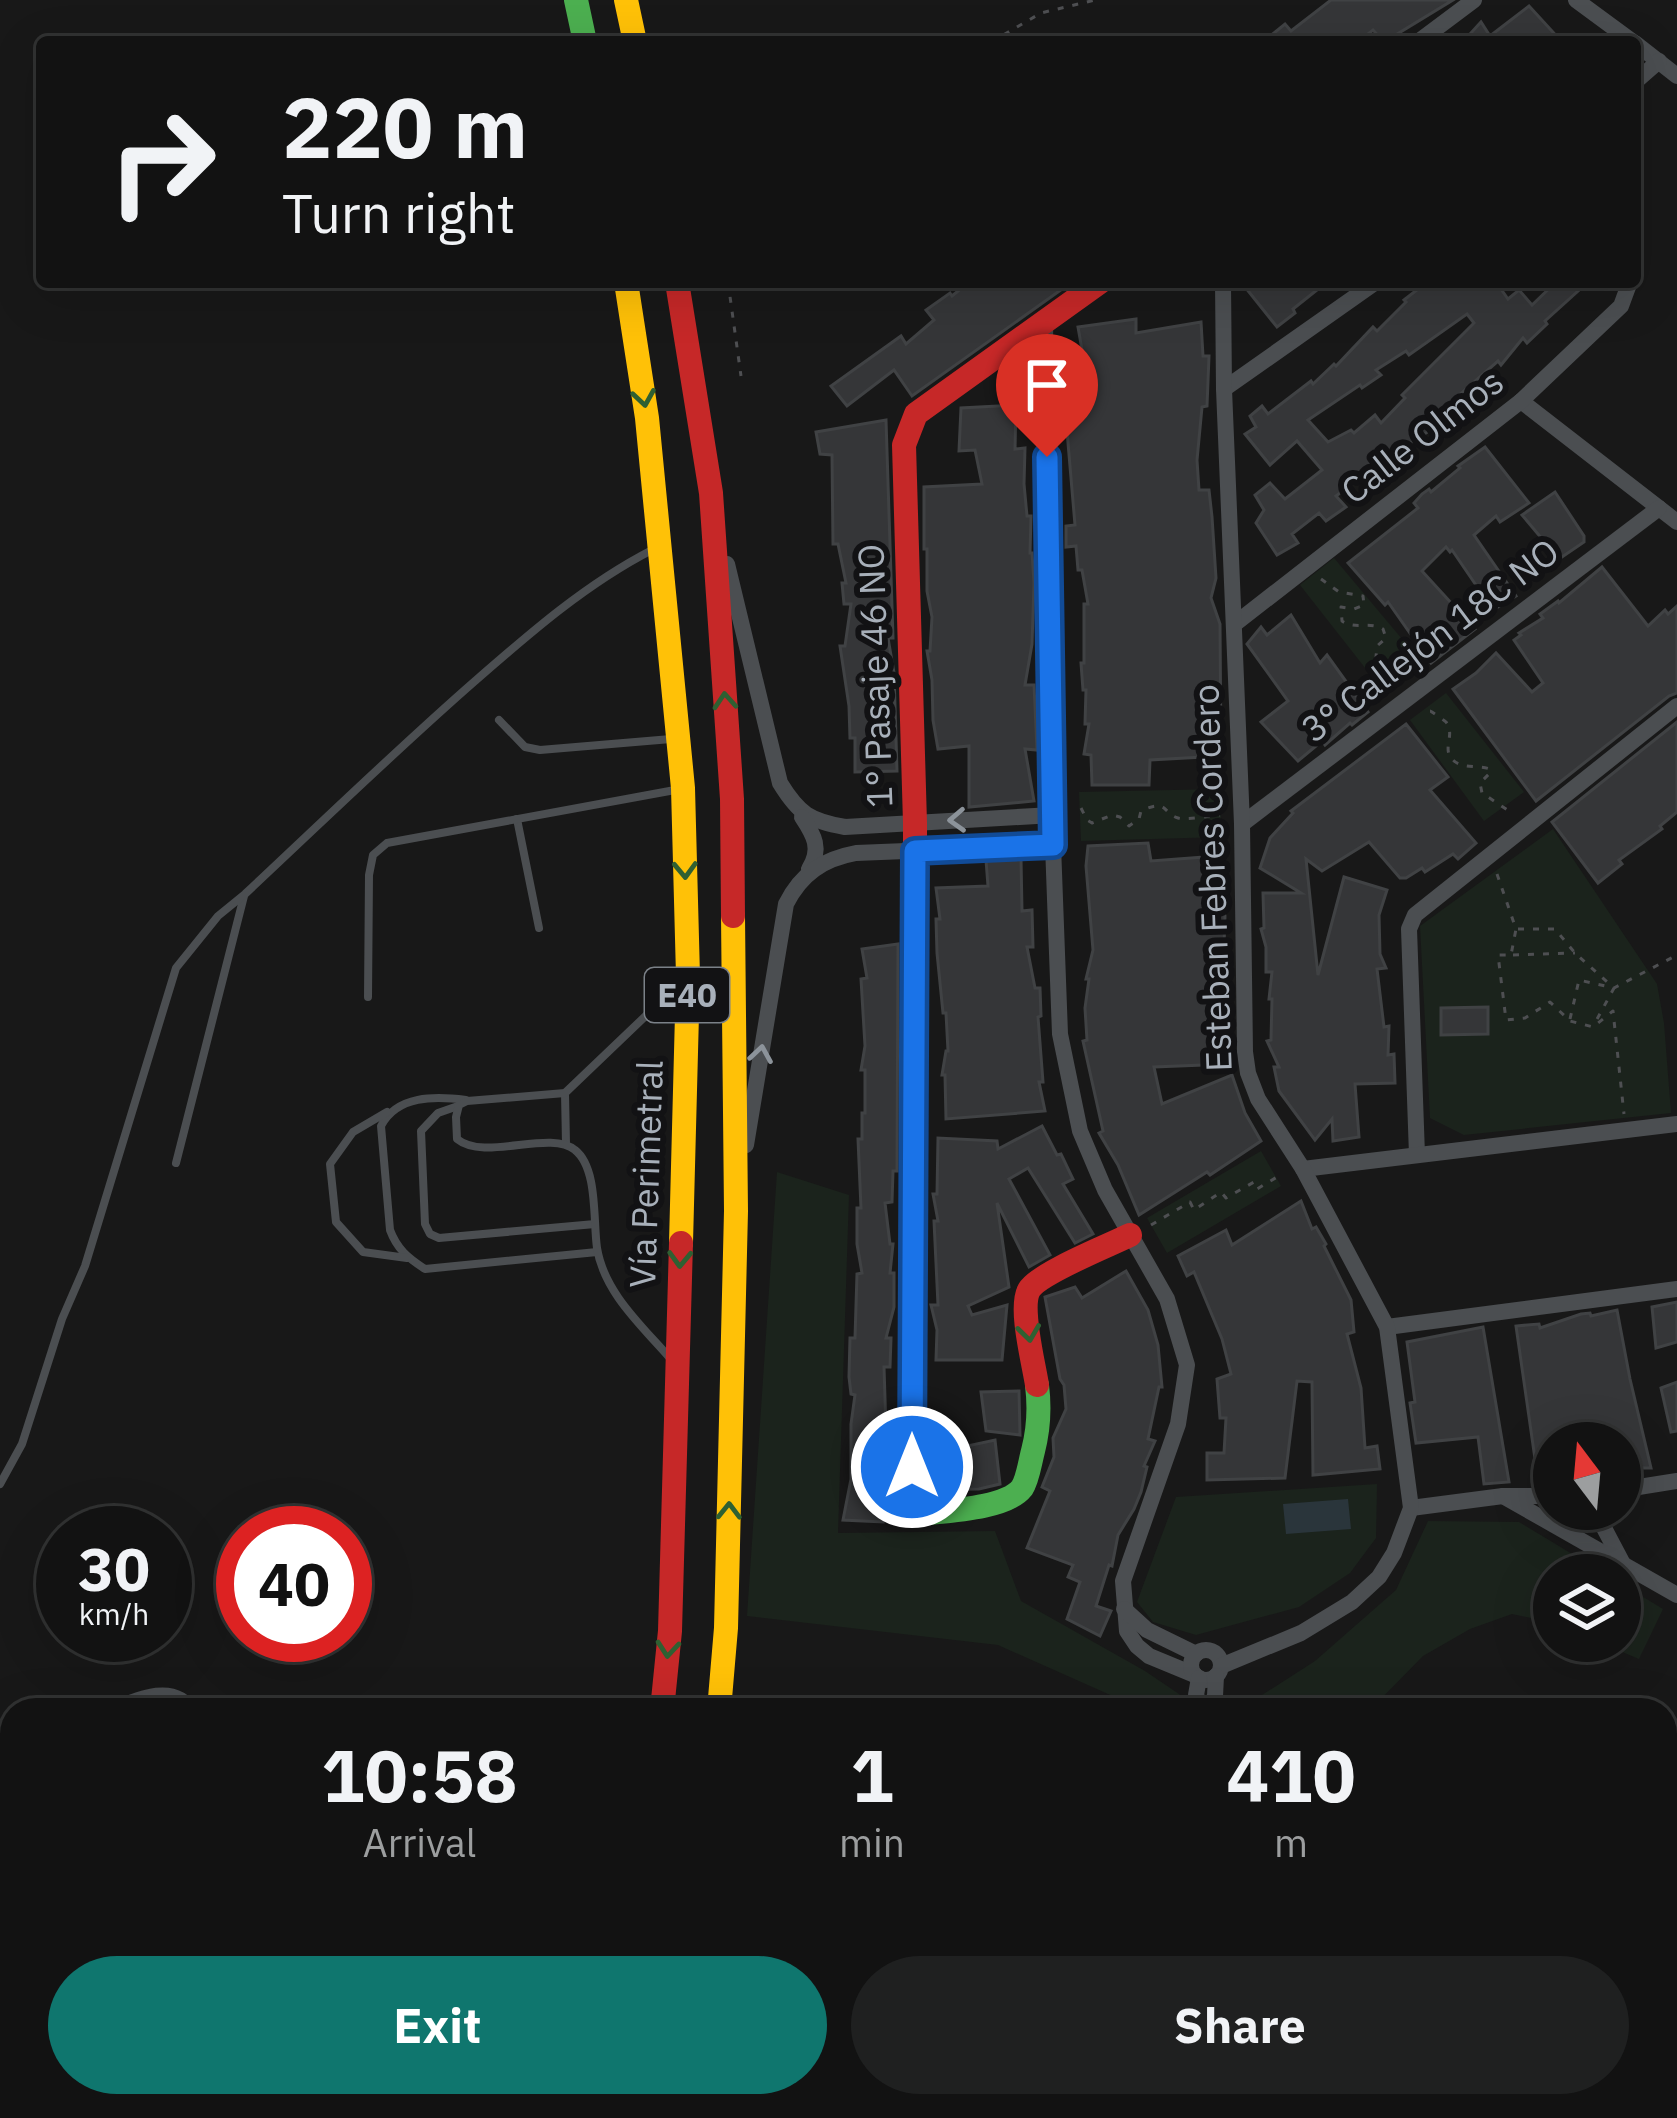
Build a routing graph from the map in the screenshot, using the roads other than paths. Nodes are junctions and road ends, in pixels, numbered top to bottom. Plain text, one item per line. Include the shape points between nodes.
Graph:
1 (576, 0) edge
2 (626, 0) edge
3 (1474, 0) edge
4 (1576, 0) edge
5 (584, 36) edge
6 (634, 36) edge
7 (1426, 36) edge
8 (1625, 36) edge
9 (1641, 48) edge
10 (1659, 61) junction
11 (1677, 76) edge
12 (1641, 77) edge
13 (627, 288) edge
14 (677, 288) edge
15 (1092, 288) edge
16 (1223, 288) edge
17 (1367, 288) edge
18 (1627, 288) edge
19 (1045, 323) junction
20 (1224, 389) junction
21 (1521, 401) junction
22 (711, 494) junction
23 (1659, 508) junction
24 (1677, 522) edge
25 (658, 547) junction
26 (1236, 623) junction
27 (1677, 706) edge
28 (499, 720) dead end
29 (678, 739) junction
30 (683, 788) junction
31 (792, 801) junction
32 (1053, 814) junction
33 (517, 818) junction
34 (915, 823) junction
35 (1242, 824) junction
36 (1053, 845) junction
37 (915, 851) junction
38 (801, 880) junction
39 (245, 894) junction
40 (538, 928) dead end
41 (688, 976) junction
42 (368, 998) dead end
43 (566, 1094) junction
44 (463, 1103) junction
45 (388, 1111) junction
46 (1677, 1124) edge
47 (566, 1144) junction
48 (1417, 1155) junction
49 (176, 1163) dead end
50 (1303, 1169) junction
51 (736, 1211) junction
52 (595, 1224) junction
53 (1140, 1230) junction
54 (598, 1252) junction
55 (407, 1258) junction
56 (1677, 1288) edge
57 (1387, 1327) junction
58 (677, 1366) junction
59 (1677, 1481) edge
60 (0, 1484) edge
61 (1641, 1487) edge
62 (1503, 1496) junction
63 (1533, 1496) edge
64 (1411, 1508) junction
65 (1606, 1554) edge
66 (1641, 1574) edge
67 (1677, 1594) edge
68 (1124, 1610) junction
69 (1196, 1654) junction
70 (1208, 1674) junction
71 (132, 1698) edge
72 (186, 1698) edge
73 (663, 1698) edge
74 (720, 1698) edge
75 (1214, 1698) edge

1 - 5 main road
2 - 6 main road
3 - 7 street
4 - 8 street
9 - 10 street
10 - 11 street
10 - 12 street
13 -> 25 main road, Vía Perimetral / E40
14 - 22 main road, E40
15 - 19 main road
16 - 20 street, Esteban Febres Cordero
17 - 20 street
18 - 21 street, Calle Olmos via 1621,306
19 - 32 street
19 - 34 main road, 1° Pasaje 46 NO via 916,414 904,445
20 - 26 street, Esteban Febres Cordero
21 - 23 street
21 - 26 street, Calle Olmos
22 - 31 street via 775,766
51 -> 22 main road, E40 via 732,800
23 - 24 street
23 - 35 street, 3° Callejón 18C NO
25 - 29 main road, Vía Perimetral / E40
25 - 39 lane via 537,627
26 - 35 street, Esteban Febres Cordero
27 - 48 street via 1411,922
28 - 29 lane via 525,747 540,750
29 - 30 main road, Vía Perimetral / E40
30 - 33 lane
30 -> 41 main road, Vía Perimetral / E40
31 - 34 street via 815,822
31 - 38 street via 817,844
32 -> 34 street
32 - 36 street
33 - 40 lane
33 - 42 lane via 387,843 374,855
34 - 37 main road, 1° Pasaje 46 NO
35 - 50 street, Esteban Febres Cordero via 1248,1073
36 - 37 street
36 - 53 street via 1060,1034 1080,1131 1105,1190
37 - 38 street via 848,854
53 -> 37 main road, 1° Pasaje 46 NO via 1041,1278 1026,1298 1040,1406 1023,1487 994,1504 912,1515
51 -> 38 street via 786,904
39 - 49 lane
39 - 60 lane via 176,968 86,1266
41 - 43 lane
41 -> 58 main road, Vía Perimetral / E40
43 - 44 lane
43 - 47 lane
44 - 45 lane via 437,1097
44 - 47 lane via 457,1139 471,1148
44 - 52 lane via 421,1131 430,1234
45 - 55 lane via 381,1126 389,1230
45 - 55 lane via 353,1132 330,1163 336,1222 363,1252
46 - 48 street
47 - 52 lane via 589,1168
48 - 50 street
50 - 57 street, Esteban Febres Cordero
74 -> 51 main road, E40
52 - 54 lane
53 - 68 street via 1187,1365 1178,1424 1123,1582
54 - 55 lane via 425,1269
54 - 58 lane via 614,1290
56 - 57 street
57 - 64 street, Esteban Febres Cordero
58 -> 73 main road, Vía Perimetral / E40
59 - 61 street
62 - 63 street
62 - 64 street
62 - 65 street
64 - 70 street via 1394,1553 1352,1602
66 - 67 street
68 - 69 street
68 - 70 street via 1127,1631 1149,1656
69 - 70 street via 1191,1664
69 - 70 street via 1217,1655
70 - 75 street
71 - 72 lane via 164,1691

